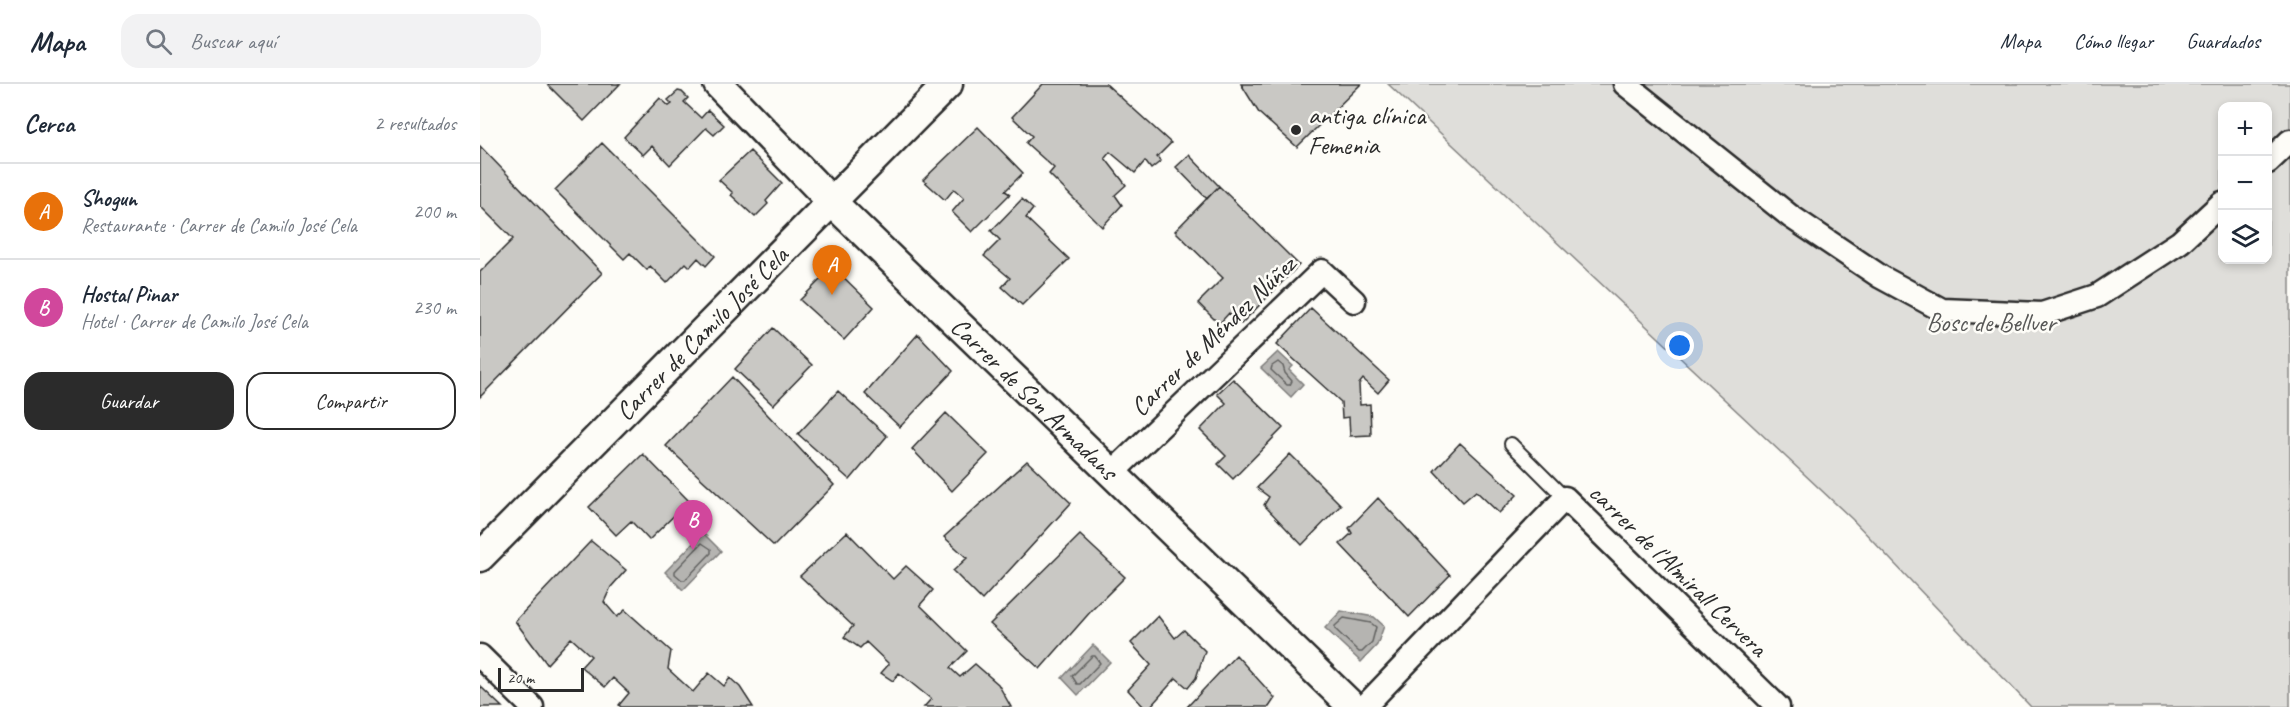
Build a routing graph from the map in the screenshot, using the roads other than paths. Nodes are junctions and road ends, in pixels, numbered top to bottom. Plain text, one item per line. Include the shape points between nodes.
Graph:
1 (718, 84) edge
2 (948, 84) edge
3 (1624, 84) edge
4 (2290, 141) edge
5 (2272, 158) edge
6 (831, 201) junction
7 (2218, 208) edge
8 (1354, 301) dead end
9 (1511, 444) dead end
10 (1112, 473) junction
11 (1565, 498) junction
12 (480, 557) edge
13 (480, 656) edge
14 (532, 707) edge
15 (1353, 707) edge
16 (1364, 707) edge
17 (1778, 707) edge

1 - 6 street, Carrer de Son Armadans
2 - 6 street, Carrer de Camilo José Cela
3 - 7 street via 1790,216 1881,277 1942,310 2042,314 2097,296 2180,242
4 - 5 street
6 - 10 street, Carrer de Son Armadans
6 - 12 street, Carrer de Camilo José Cela
8 - 10 street, Carrer de Méndez Núñez via 1322,271
9 - 11 lane
10 - 15 street, Carrer de Son Armadans
11 - 16 street, carrer de l'Almirall Cervera
11 - 17 street, carrer de l'Almirall Cervera
13 - 14 street

